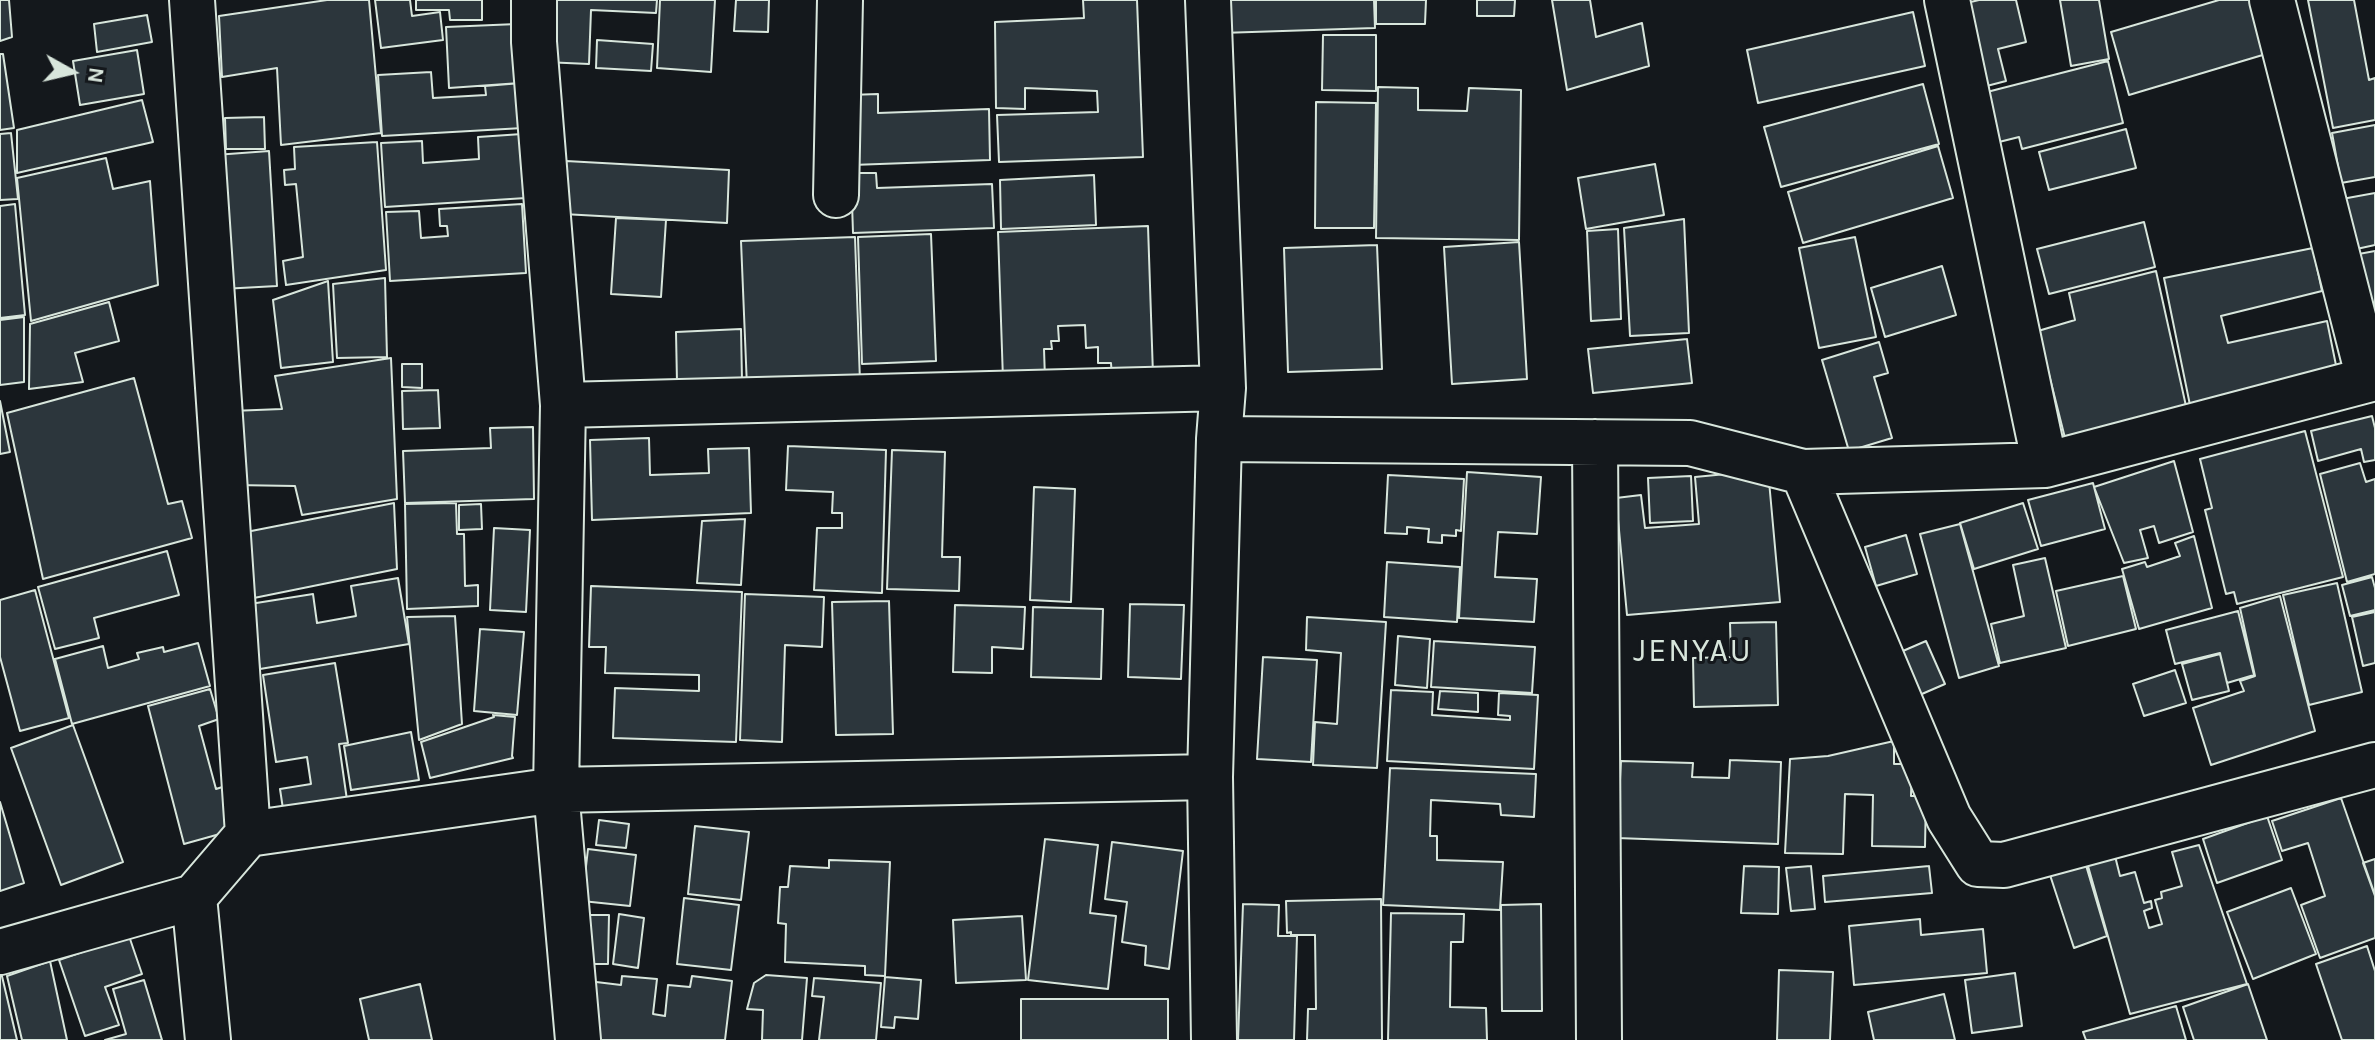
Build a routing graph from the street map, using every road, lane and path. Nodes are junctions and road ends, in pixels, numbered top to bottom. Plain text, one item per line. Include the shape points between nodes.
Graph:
1 (192, 0) edge
2 (534, 0) edge
3 (840, 0) edge
4 (1208, 0) edge
5 (1947, 0) edge
6 (2272, 0) edge
7 (836, 195) dead end
8 (2372, 379) edge
9 (1223, 388) junction
10 (563, 405) junction
11 (1219, 439) junction
12 (1595, 442) junction
13 (2045, 465) junction
14 (1803, 472) junction
15 (2375, 765) edge
16 (1210, 777) junction
17 (556, 790) junction
18 (248, 834) junction
19 (194, 897) junction
20 (0, 952) edge
21 (208, 1040) edge
22 (578, 1040) edge
23 (1214, 1040) edge
24 (1599, 1040) edge

1 - 18 street
2 - 10 street
3 - 7 street
4 - 9 street
5 - 13 street
6 - 8 street
8 - 13 street
9 - 10 street
9 - 11 street
10 - 17 street
11 - 12 street
11 - 16 street
12 - 14 street via 1690,443
12 - 24 street
13 - 14 street
14 - 15 street via 1949,818 1978,864 2004,865
16 - 17 street
16 - 23 street
17 - 18 street
17 - 22 street
18 - 19 street
19 - 20 street
19 - 21 street

